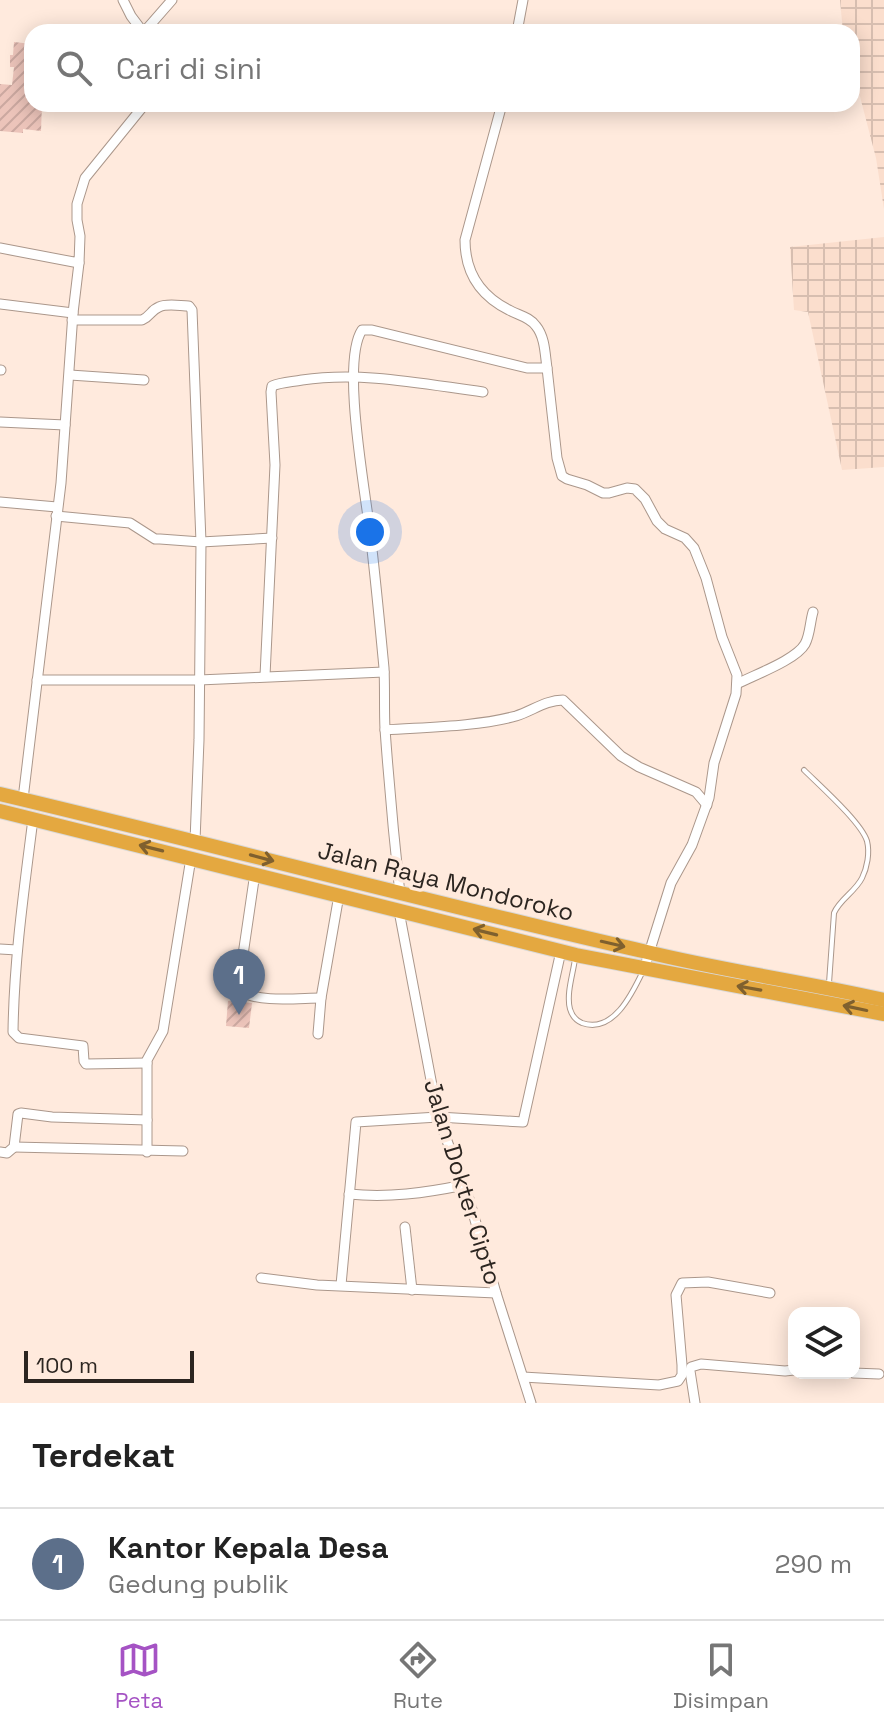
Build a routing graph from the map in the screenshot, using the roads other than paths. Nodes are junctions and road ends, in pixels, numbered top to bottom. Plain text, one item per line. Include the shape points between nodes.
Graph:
1 (123, 0) edge
2 (172, 0) edge
3 (523, 0) edge
4 (138, 24) edge
5 (151, 24) edge
6 (518, 24) edge
7 (139, 112) edge
8 (500, 112) edge
9 (0, 248) edge
10 (79, 263) junction
11 (0, 304) edge
12 (73, 317) junction
13 (547, 368) junction
14 (70, 375) junction
15 (356, 377) junction
16 (144, 380) dead end
17 (483, 392) dead end
18 (0, 422) edge
19 (65, 425) junction
20 (0, 502) edge
21 (56, 512) junction
22 (272, 538) junction
23 (201, 542) junction
24 (813, 612) dead end
25 (384, 672) junction
26 (265, 676) junction
27 (37, 680) junction
28 (199, 680) junction
29 (736, 689) junction
30 (385, 730) junction
31 (804, 770) dead end
32 (0, 794) edge
33 (23, 799) junction
34 (707, 805) junction
35 (0, 811) edge
36 (77, 813) junction
37 (33, 819) junction
38 (74, 829) junction
39 (195, 841) junction
40 (191, 858) junction
41 (255, 873) junction
42 (400, 894) junction
43 (339, 895) junction
44 (399, 911) junction
45 (578, 936) junction
46 (0, 949) edge
47 (17, 950) junction
48 (561, 951) junction
49 (648, 953) junction
50 (576, 955) junction
51 (644, 969) junction
52 (828, 987) junction
53 (321, 998) junction
54 (884, 1000) edge
55 (884, 1014) edge
56 (318, 1034) dead end
57 (147, 1063) junction
58 (438, 1117) junction
59 (147, 1120) junction
60 (14, 1147) junction
61 (183, 1151) dead end
62 (0, 1152) edge
63 (147, 1152) junction
64 (464, 1185) junction
65 (349, 1194) junction
66 (405, 1227) dead end
67 (261, 1278) dead end
68 (341, 1285) junction
69 (412, 1290) junction
70 (496, 1293) junction
71 (770, 1293) dead end
72 (788, 1370) edge
73 (860, 1373) edge
74 (879, 1374) dead end
75 (523, 1377) junction
76 (531, 1403) edge
77 (695, 1403) edge

1 - 4 street
2 - 5 street
3 - 6 street
7 - 10 street via 85,178 77,204
8 - 13 street via 465,257 489,297 538,327
9 - 10 street
10 - 12 street
11 - 12 street
12 - 14 street
12 - 23 street via 142,320 160,306 191,307
13 - 15 street via 527,368 365,330 358,338
13 - 29 street via 562,476 603,493 637,490 665,529 690,542 736,671
14 - 16 street
14 - 19 street
15 - 17 street
15 - 22 street via 272,386
15 - 25 street via 357,443
18 - 19 street
19 - 21 street
20 - 21 street
21 - 23 street via 130,523 155,539
21 - 27 street
22 - 23 street
22 - 26 street
23 - 28 street
24 - 29 street via 804,647
25 - 26 street
25 - 30 street
26 - 28 street
27 - 28 street
27 - 33 street
28 - 39 street
29 - 34 street
30 - 34 street via 485,722 563,700 621,756 696,792
30 - 42 street
31 - 52 lane via 857,824 867,842 862,879 834,913
32 - 33 highway, Jalan Raya Mondoroko
33 - 36 highway, Jalan Raya Mondoroko
34 - 49 street via 671,883
35 - 37 highway, Jalan Raya Mondoroko
36 - 38 highway
36 - 39 highway, Jalan Raya Mondoroko
37 - 38 highway, Jalan Raya Mondoroko
37 - 47 street
40 -> 38 highway, Jalan Raya Mondoroko
39 -> 42 highway, Jalan Raya Mondoroko
40 - 41 highway, Jalan Raya Mondoroko
40 - 57 street via 163,1031
41 - 43 highway, Jalan Raya Mondoroko
41 - 53 street via 241,991 250,996
42 - 45 highway, Jalan Raya Mondoroko
43 - 44 highway, Jalan Raya Mondoroko
43 - 53 street
48 -> 44 highway, Jalan Raya Mondoroko
44 - 58 street, Jalan Dokter Cipto
45 -> 49 highway, Jalan Raya Mondoroko
45 - 50 lane
46 - 47 street
47 - 57 street via 16,1036 83,1046 86,1064
48 - 50 highway, Jalan Raya Mondoroko
48 - 58 street via 524,1120
49 - 51 street
49 - 52 highway, Jalan Raya Mondoroko
50 - 51 highway, Jalan Raya Mondoroko
50 - 51 lane via 570,1013 586,1024 596,1026 618,1012
55 -> 51 highway, Jalan Raya Mondoroko
52 - 54 highway, Jalan Raya Mondoroko
53 - 56 street
57 - 59 street
58 - 64 street, Jalan Dokter Cipto
58 - 65 street via 356,1122
59 - 60 street via 21,1113
59 - 63 street
60 - 62 street
60 - 63 street
61 - 63 street
64 - 65 street via 415,1194
64 - 70 street, Jalan Dokter Cipto
65 - 68 street
66 - 69 street
67 - 68 street
68 - 69 street
69 - 70 street
70 - 75 street, Jalan Dokter Cipto
71 - 75 street via 682,1283 676,1295 682,1365 678,1381 659,1385
72 - 77 street via 695,1365 690,1371
73 - 74 street
75 - 76 street, Jalan Dokter Cipto

